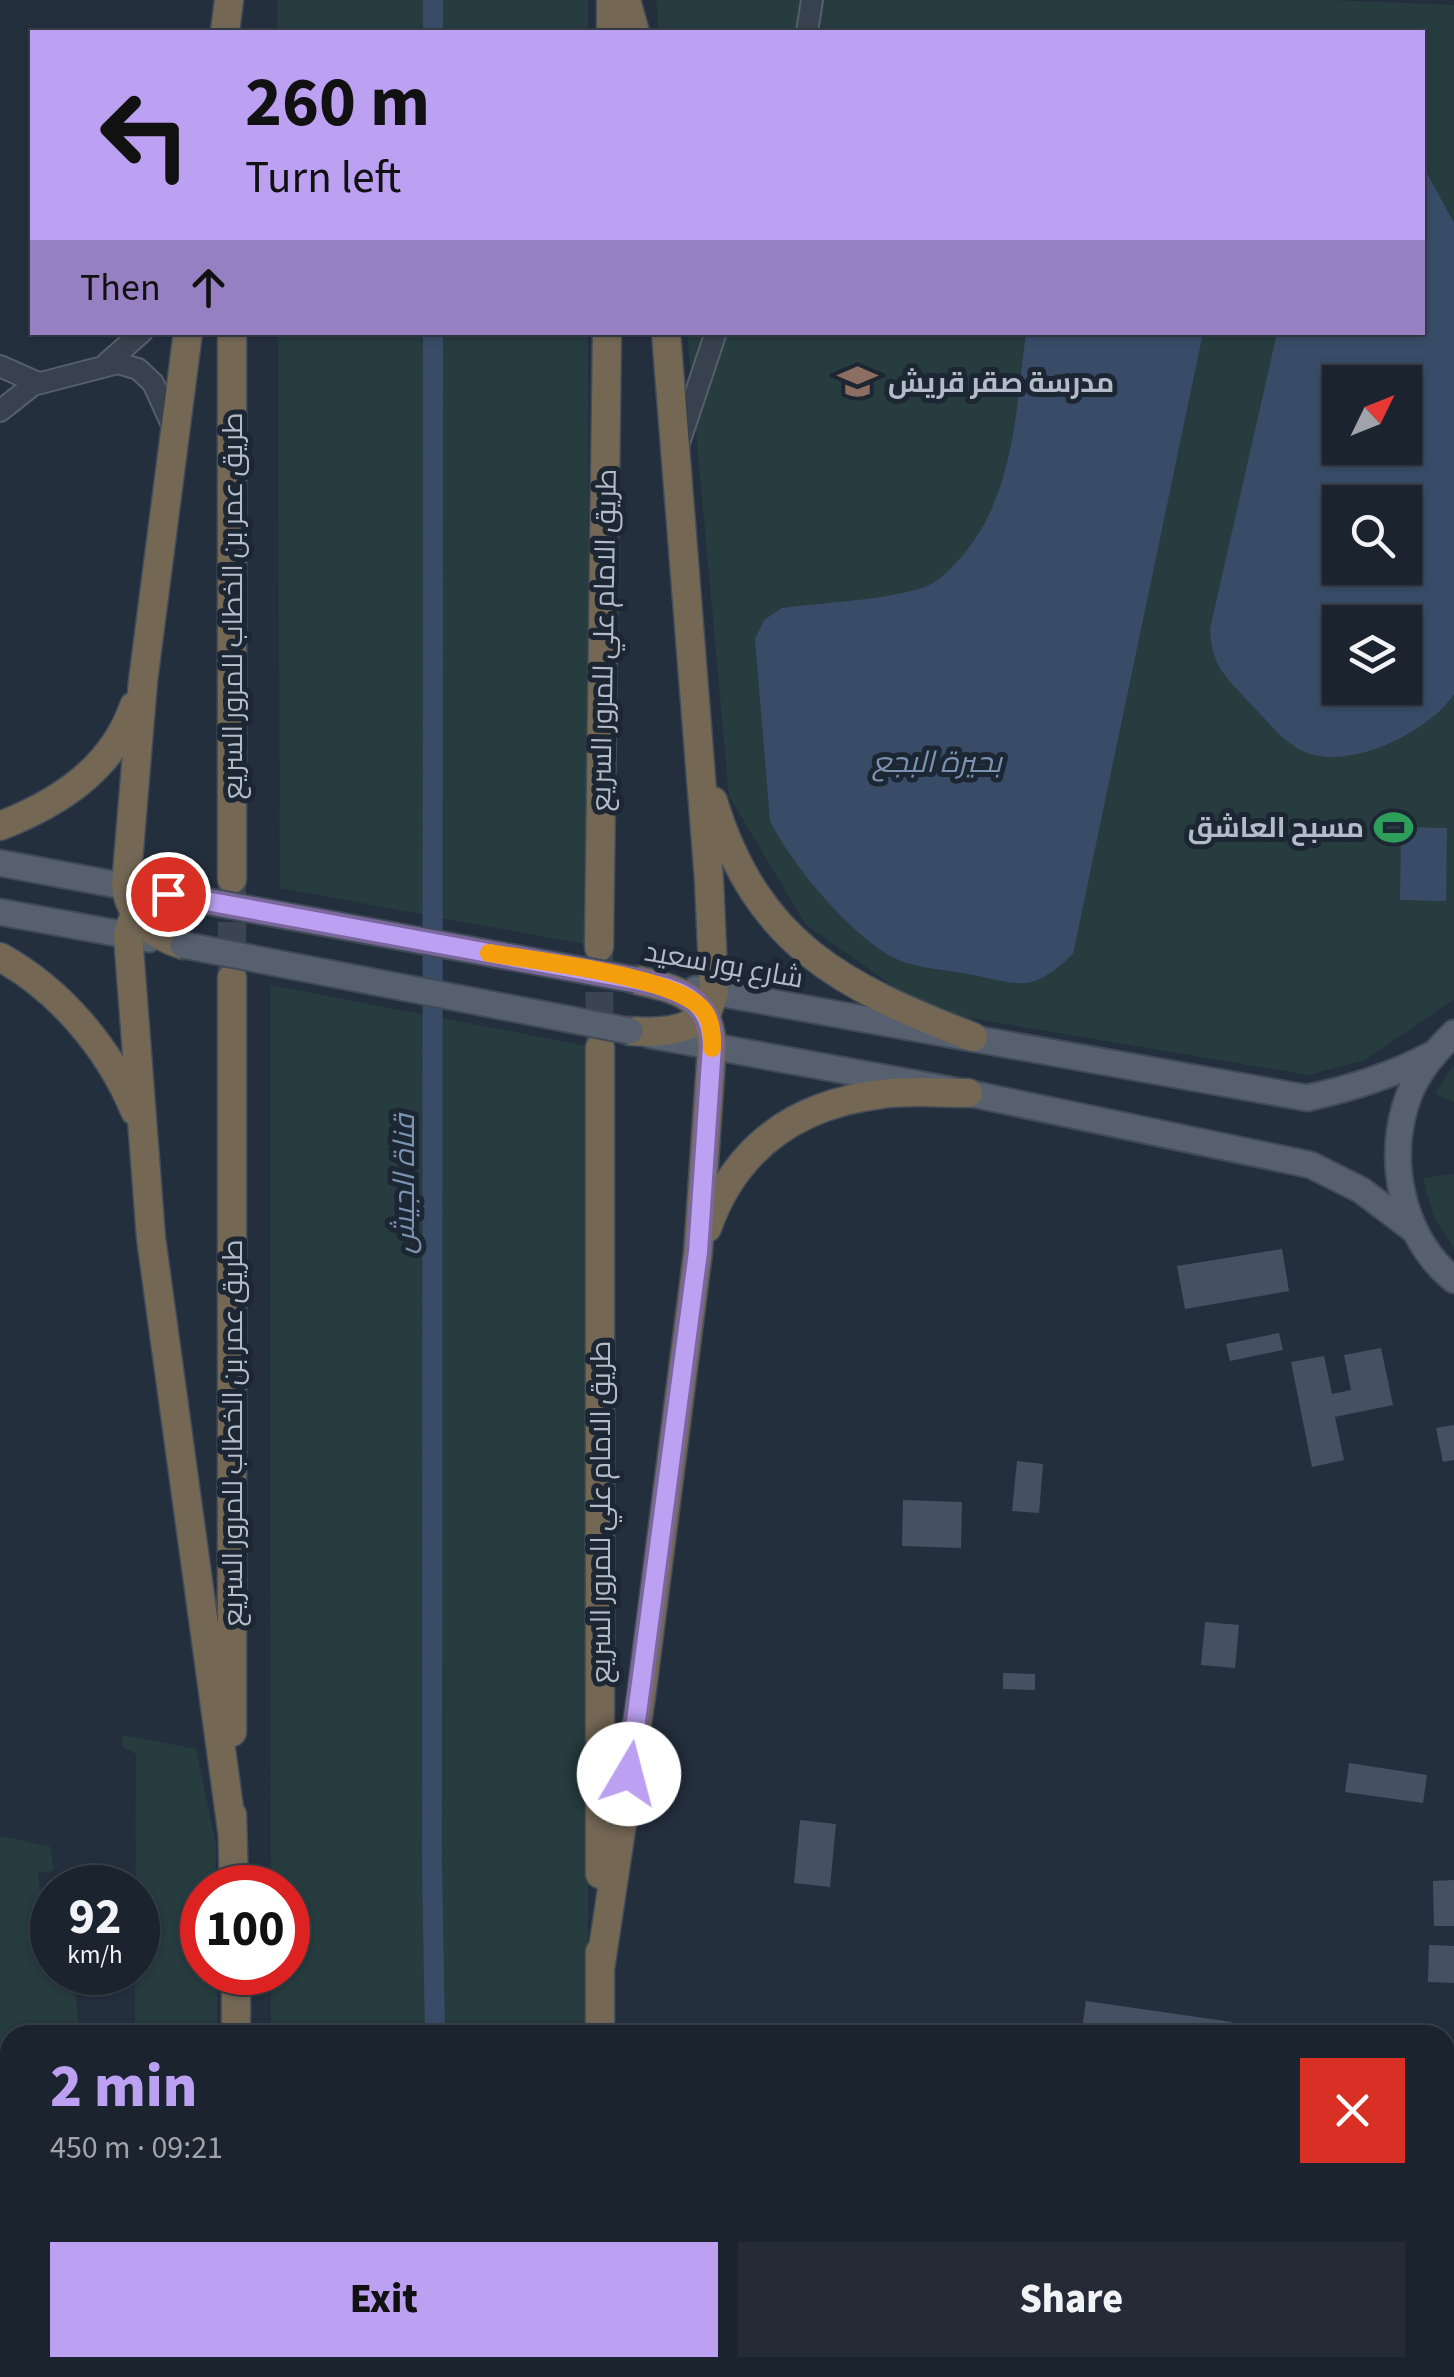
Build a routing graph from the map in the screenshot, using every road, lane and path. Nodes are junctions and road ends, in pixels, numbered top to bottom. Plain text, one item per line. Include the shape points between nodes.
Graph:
1 (230, 0) edge
2 (611, 0) edge
3 (626, 0) edge
4 (812, 0) edge
5 (228, 30) edge
6 (610, 30) edge
7 (634, 30) edge
8 (807, 30) edge
9 (139, 335) edge
10 (188, 335) edge
11 (232, 335) edge
12 (607, 335) edge
13 (666, 335) edge
14 (715, 335) edge
15 (107, 363) junction
16 (0, 366) edge
17 (38, 383) junction
18 (0, 411) edge
19 (175, 431) junction
20 (675, 454) junction
21 (143, 681) junction
22 (700, 762) junction
23 (0, 826) edge
24 (0, 863) edge
25 (232, 879) tunnel mouth
26 (189, 898) joint
27 (0, 912) edge
28 (140, 914) junction
29 (183, 945) joint
30 (599, 947) tunnel mouth
31 (0, 957) edge
32 (232, 978) tunnel mouth
33 (636, 980) joint
34 (701, 1016) junction
35 (630, 1031) joint
36 (1454, 1033) edge
37 (973, 1037) junction
38 (600, 1048) tunnel mouth
39 (1432, 1054) junction
40 (968, 1093) junction
41 (142, 1131) junction
42 (1414, 1230) junction
43 (698, 1252) junction
44 (1454, 1280) edge
45 (232, 1830) junction
46 (233, 1865) edge
47 (600, 1969) junction
48 (236, 1995) edge
49 (236, 2025) edge
50 (600, 2025) edge

1 - 5 highway
2 - 6 highway
3 - 7 highway
4 - 8 street
9 - 15 street
10 - 19 highway
11 - 25 highway, طريق عمر بن الخطاب للمرور السريع
12 - 30 highway, طريق الامام علي للمرور السريع
13 - 20 highway
14 - 20 street
15 - 17 street
15 - 19 street via 146,375
16 - 17 street
17 - 18 street
19 - 21 highway
20 - 22 highway
21 - 23 highway via 112,751 80,784
21 - 28 highway
22 - 34 highway
22 - 37 highway via 734,859 786,933 855,984
24 - 28 main road
26 - 28 highway via 163,898
26 - 33 main road, شارع بور سعيد, bridge
27 - 28 main road
28 - 29 highway via 162,938
28 - 41 highway
29 - 35 main road, bridge
31 - 41 highway via 67,1008 90,1036 130,1098
32 - 45 highway, طريق عمر بن الخطاب للمرور السريع
33 - 34 highway via 673,990
34 - 35 highway via 670,1031
34 - 37 main road, شارع بور سعيد
34 - 40 main road
34 - 43 highway
36 - 39 main road
37 - 39 main road, شارع بور سعيد via 1306,1098 1396,1074
38 - 47 highway, طريق الامام علي للمرور السريع
39 - 42 main road via 1409,1094 1398,1140 1400,1186
40 - 42 main road via 1310,1165 1361,1190
40 - 43 highway via 882,1094 828,1106 775,1130 734,1173
41 - 45 highway
42 - 44 main road
43 - 47 highway
45 - 46 highway, طريق عمر بن الخطاب للمرور السريع
47 - 50 highway, طريق الامام علي للمرور السريع
48 - 49 highway

